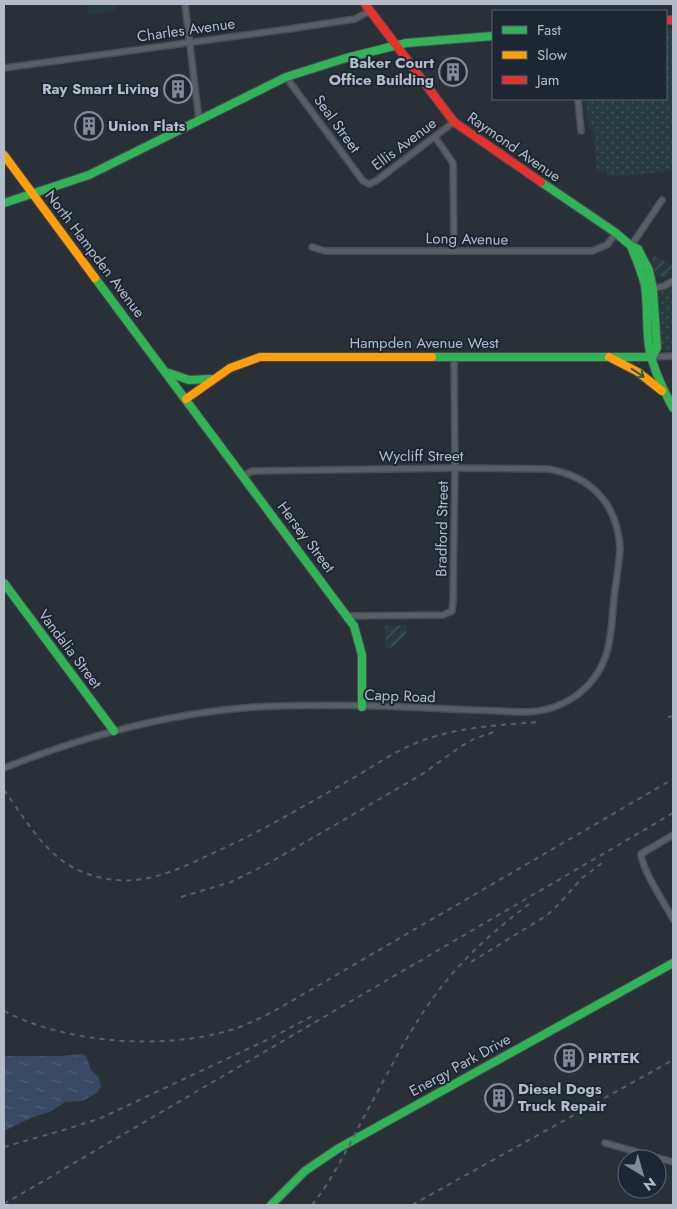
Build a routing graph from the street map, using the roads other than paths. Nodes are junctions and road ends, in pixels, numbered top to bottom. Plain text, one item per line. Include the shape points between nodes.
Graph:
1 (185, 4) edge
2 (365, 4) edge
3 (370, 11) junction
4 (492, 36) edge
5 (190, 43) junction
6 (395, 45) junction
7 (4, 68) edge
8 (286, 77) junction
9 (578, 100) edge
10 (199, 120) junction
11 (454, 122) junction
12 (581, 131) dead end
13 (435, 137) junction
14 (4, 155) edge
15 (369, 184) joint
16 (33, 194) junction
17 (662, 200) dead end
18 (4, 203) edge
19 (616, 233) junction
20 (631, 246) junction
21 (312, 247) dead end
22 (454, 251) junction
23 (673, 281) edge
24 (649, 289) junction
25 (454, 356) junction
26 (607, 356) junction
27 (673, 356) edge
28 (652, 357) junction
29 (164, 370) junction
30 (214, 378) junction
31 (666, 395) junction
32 (186, 399) junction
33 (673, 408) edge
34 (455, 468) junction
35 (244, 476) junction
36 (595, 490) joint
37 (4, 583) edge
38 (347, 616) junction
39 (362, 706) junction
40 (114, 731) junction
41 (4, 768) edge
42 (673, 835) edge
43 (673, 919) edge
44 (673, 963) edge
45 (605, 1143) dead end
46 (673, 1162) edge
47 (271, 1205) edge

1 - 5 street
2 - 3 street, Raymond Avenue
3 - 5 street, Charles Avenue via 355,19
3 - 6 street, Raymond Avenue
4 - 6 street
5 - 7 street, Charles Avenue
5 - 10 street
6 - 8 street
6 - 11 street, Raymond Avenue
8 - 10 street
8 - 15 street, Seal Street
9 - 12 street
10 - 16 street via 90,175
11 - 13 street, Ellis Avenue
11 - 19 street, Raymond Avenue
13 - 15 street, Ellis Avenue
13 - 22 street via 453,163
14 - 16 street, North Hampden Avenue
16 - 18 street
16 - 29 street, North Hampden Avenue
17 - 20 street
19 - 20 street, Raymond Avenue
19 - 22 street, Long Avenue via 607,245 592,251
20 - 24 street, Raymond Avenue via 638,249 646,261
21 - 22 street, Long Avenue via 326,251
23 - 24 street
24 - 28 street, Raymond Avenue via 657,348
25 - 26 street, Hampden Avenue West
25 - 30 street, Hampden Avenue West via 260,357 230,367
25 - 34 street, Bradford Street
26 - 28 street, Hampden Avenue West
26 -> 31 street via 638,372
27 - 28 street, Hampden Avenue West
28 - 31 street, Raymond Avenue via 658,381
29 - 30 street, North Hampden Avenue via 184,380 200,382
29 - 32 street, North Hampden Avenue
30 - 32 street, Hampden Avenue West
31 - 33 street, Raymond Avenue
32 - 35 street, Hersey Street
34 - 35 street, Wycliff Street via 252,471
34 - 36 street, Wycliff Street via 548,469 570,474
34 - 38 street, Bradford Street via 452,611 443,615
35 - 38 street, Hersey Street
36 - 39 street, Capp Road via 614,518 620,549 609,646 595,677 581,692 553,708 530,712
37 - 40 street, Vandalia Street
38 - 39 street, Hersey Street via 359,635 363,657
39 - 40 street, Capp Road via 235,709
40 - 41 street, Capp Road
42 - 43 street via 641,854
44 - 47 street, Energy Park Drive via 339,1148 296,1180
45 - 46 street

